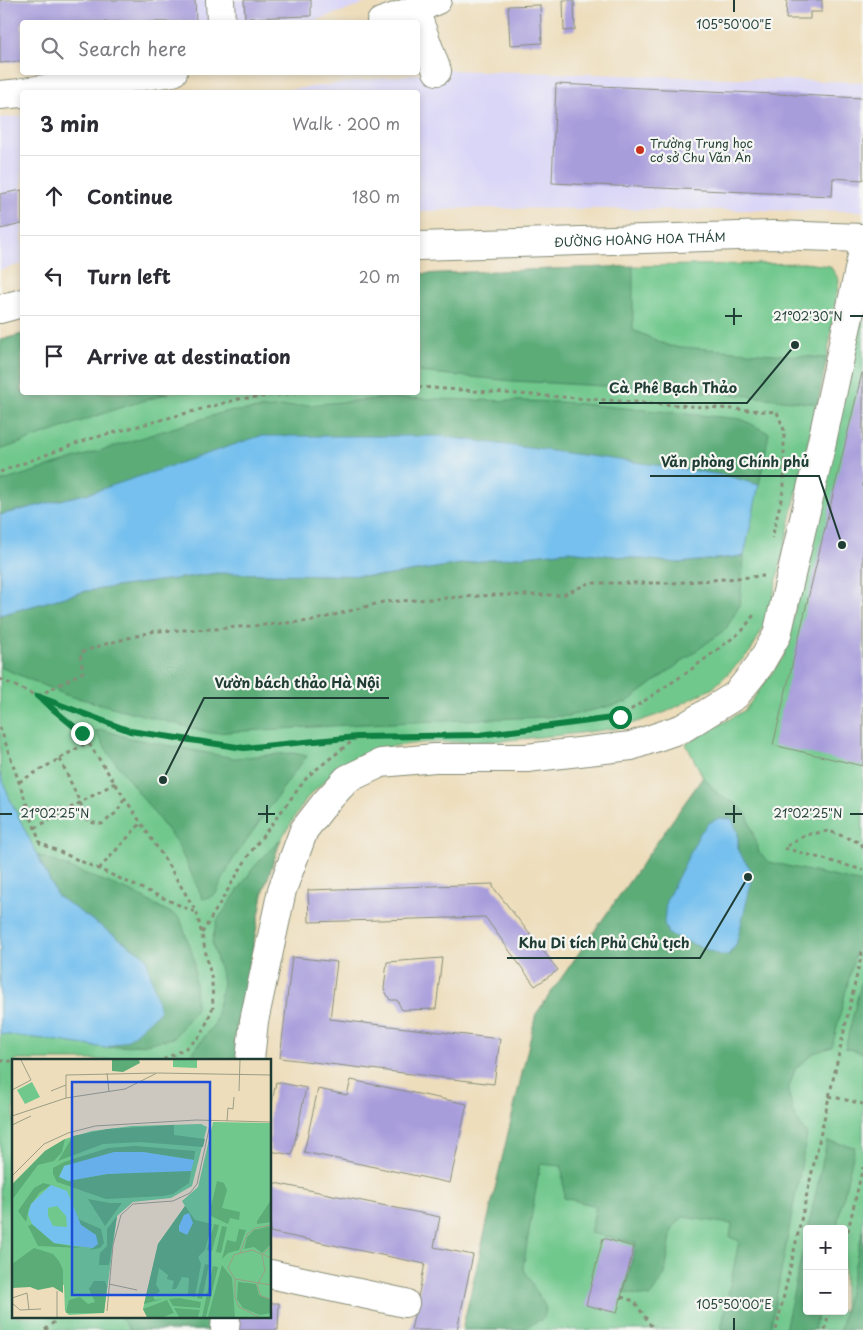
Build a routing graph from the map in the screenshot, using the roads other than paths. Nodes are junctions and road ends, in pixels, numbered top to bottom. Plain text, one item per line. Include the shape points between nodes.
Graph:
1 (220, 0) edge
2 (426, 5) edge
3 (221, 20) edge
4 (386, 20) edge
5 (437, 71) dead end
6 (150, 75) edge
7 (38, 90) edge
8 (20, 92) edge
9 (0, 95) edge
10 (863, 238) edge
11 (420, 246) edge
12 (863, 251) edge
13 (20, 304) edge
14 (0, 309) edge
15 (250, 1059) edge
16 (271, 1274) edge
17 (405, 1303) dead end

1 - 3 main road
2 - 4 main road
2 - 5 main road
6 - 7 main road
8 - 9 main road
10 - 11 main road, ĐƯỜNG HOÀNG HOA THÁM via 773,235
12 - 15 main road via 777,635 759,666 736,695 683,728 631,746 527,758 435,758 381,763 347,780 304,830 282,890 254,1020
13 - 14 main road
16 - 17 main road

